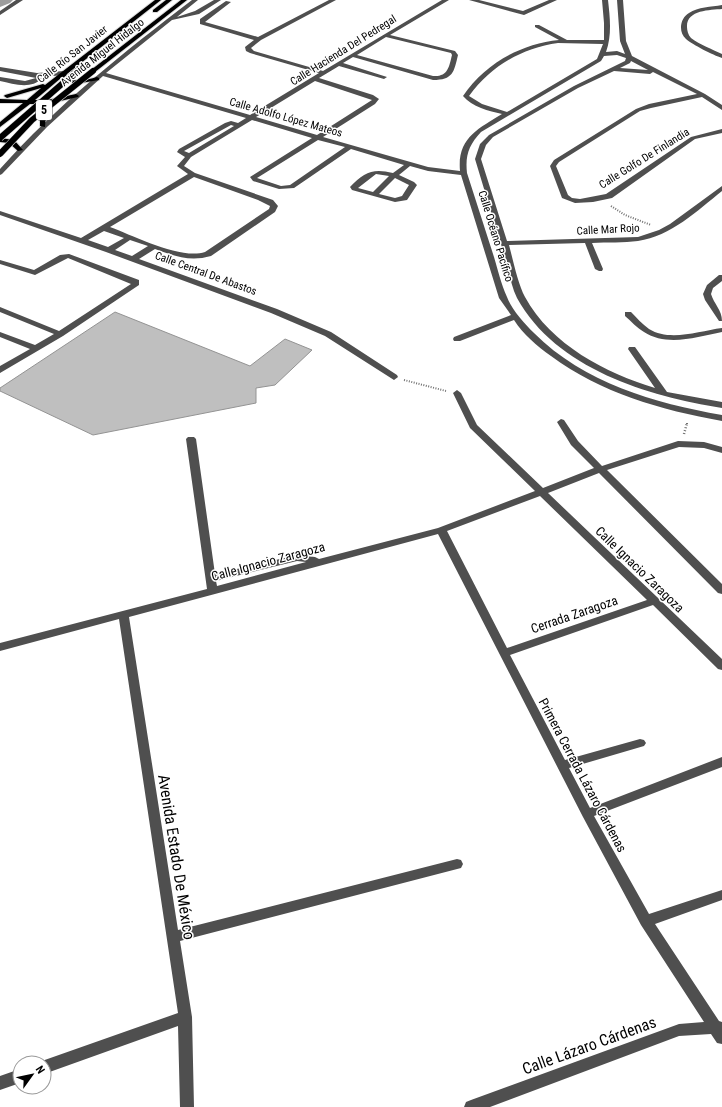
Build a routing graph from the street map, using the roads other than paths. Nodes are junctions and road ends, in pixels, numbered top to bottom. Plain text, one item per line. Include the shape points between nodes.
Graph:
1 (20, 0) edge
2 (158, 0) edge
3 (169, 0) edge
4 (184, 0) edge
5 (195, 0) edge
6 (220, 0) edge
7 (333, 0) edge
8 (446, 0) edge
9 (472, 0) edge
10 (554, 0) edge
11 (605, 0) edge
12 (620, 0) edge
13 (718, 0) edge
14 (722, 3) edge
15 (722, 7) edge
16 (0, 13) edge
17 (171, 19) junction
18 (537, 26) dead end
19 (386, 34) junction
20 (260, 39) junction
21 (565, 41) junction
22 (607, 42) junction
23 (603, 54) junction
24 (352, 56) junction
25 (722, 56) edge
26 (629, 57) junction
27 (339, 64) junction
28 (592, 66) junction
29 (0, 69) edge
30 (609, 71) junction
31 (64, 73) junction
32 (324, 73) junction
33 (37, 75) junction
34 (663, 75) junction
35 (99, 77) junction
36 (384, 77) dead end
37 (0, 79) edge
38 (315, 79) junction
39 (51, 83) junction
40 (0, 95) edge
41 (703, 95) junction
42 (7, 96) junction
43 (76, 96) junction
44 (0, 101) edge
45 (27, 103) junction
46 (722, 108) edge
47 (508, 114) junction
48 (251, 118) junction
49 (0, 125) edge
50 (43, 126) junction
51 (722, 131) edge
52 (316, 137) junction
53 (0, 139) edge
54 (350, 147) junction
55 (20, 150) junction
56 (0, 154) edge
57 (409, 164) junction
58 (464, 172) junction
59 (0, 173) edge
60 (193, 174) junction
61 (393, 176) junction
62 (722, 188) edge
63 (374, 195) junction
64 (0, 213) edge
65 (104, 228) junction
66 (130, 237) junction
67 (82, 241) junction
68 (588, 241) junction
69 (503, 243) junction
70 (154, 246) junction
71 (109, 250) junction
72 (133, 259) junction
73 (0, 262) edge
74 (599, 269) dead end
75 (722, 277) edge
76 (0, 310) edge
77 (628, 314) dead end
78 (514, 317) junction
79 (722, 319) edge
80 (722, 330) edge
81 (0, 334) edge
82 (60, 334) junction
83 (457, 339) dead end
84 (35, 348) junction
85 (632, 349) dead end
86 (0, 370) edge
87 (394, 377) road end
88 (457, 393) road end
89 (663, 393) junction
90 (722, 405) edge
91 (722, 418) edge
92 (561, 422) dead end
93 (191, 439) dead end
94 (722, 450) edge
95 (599, 470) junction
96 (539, 491) junction
97 (441, 530) junction
98 (321, 561) junction
99 (210, 579) junction
100 (212, 590) junction
101 (722, 590) edge
102 (654, 602) junction
103 (123, 614) junction
104 (0, 647) edge
105 (503, 653) junction
106 (722, 666) edge
107 (640, 743) dead end
108 (722, 762) edge
109 (562, 766) junction
110 (587, 814) junction
111 (458, 864) dead end
112 (722, 895) edge
113 (646, 921) junction
114 (172, 937) junction
115 (184, 1018) junction
116 (719, 1031) edge
117 (52, 1064) edge
118 (12, 1079) edge
119 (0, 1083) edge
120 (187, 1107) edge
121 (471, 1107) edge

1 - 16 street
2 - 31 main road, Calle Río San Javier
3 - 53 main road, Avenida Miguel Hidalgo / 5, bridge via 80,69
4 - 56 main road, Avenida Miguel Hidalgo / 5, bridge via 34,119 8,142
5 - 17 street
6 - 17 street via 195,14
6 - 20 street via 228,2 202,20 202,23
7 - 20 street
8 - 19 street, Calle Hacienda Del Pedregal
9 - 10 street via 524,13
11 - 22 street, Calle Océano Pacífico
12 - 26 street via 623,41
13 - 14 street
15 - 25 street via 691,13 683,22 686,36 690,40
17 - 35 street
18 - 21 street
19 - 24 street, Calle Hacienda Del Pedregal
19 - 24 street via 453,52 455,55 449,75 434,78
20 - 32 street via 248,47 248,50
21 - 22 street
21 - 47 street via 541,43 524,48 501,60 466,96 468,100
22 - 23 street, Calle Océano Pacífico
23 - 26 street via 617,53
23 - 28 street, Calle Océano Pacífico
24 - 27 street, Calle Hacienda Del Pedregal
26 - 30 street, Calle Océano Pacífico via 628,62
26 - 34 street
27 - 32 street, Calle Hacienda Del Pedregal
27 - 36 street
28 - 30 street via 598,70
28 - 47 street, Calle Océano Pacífico
29 - 33 street
30 - 34 street via 634,70
30 - 69 street, Calle Océano Pacífico via 491,136 483,144 478,159
31 - 33 street
31 - 35 main road via 63,77 71,81 84,82
31 - 39 main road, Calle Río San Javier
32 - 38 street, Calle Hacienda Del Pedregal
33 - 37 street via 39,78 36,82 29,83
34 - 41 street
35 - 43 street
35 - 48 street, Calle Adolfo López Mateos
38 - 48 street, Calle Hacienda Del Pedregal
38 - 52 street via 376,99
39 - 42 main road
39 - 45 main road, Calle Río San Javier
40 - 42 main road
41 - 46 street
41 - 51 street, Calle Golfo De Finlandia via 638,110 556,161 553,166 568,199 574,201 609,196 693,138
42 - 45 main road
43 - 45 main road
43 - 50 street
44 - 45 main road
45 - 49 main road, Calle Río San Javier
45 - 50 main road via 41,111
47 - 58 street, Calle Océano Pacífico via 479,131 467,143 462,158
48 - 52 street, Calle Adolfo López Mateos
48 - 60 street, Calle Hacienda Del Pedregal via 189,156 180,166
50 - 55 street
52 - 54 street, Calle Adolfo López Mateos
52 - 54 street via 253,177 255,180 281,188 292,187
53 - 55 main road via 13,141
54 - 57 street, Calle Adolfo López Mateos
55 - 59 street
57 - 58 street, Calle Adolfo López Mateos via 428,169
57 - 61 street
58 - 78 street, Calle Océano Pacífico via 503,298
60 - 65 street
60 - 70 street via 261,198 274,206 272,210 208,254 189,258
61 - 63 street
61 - 63 street via 375,172 354,187 354,190
61 - 63 street via 413,185 404,198 395,200
62 - 68 street, Calle Mar Rojo via 668,229 648,237
64 - 67 street, Calle Central De Abastos
65 - 66 street
65 - 67 street
66 - 70 street
66 - 71 street
67 - 71 street, Calle Central De Abastos
68 - 69 street, Calle Mar Rojo
68 - 74 street
69 - 89 street, Calle Océano Pacífico via 521,297 537,320 556,340 599,368 630,383
70 - 72 street
71 - 72 street, Calle Central De Abastos
72 - 87 street, Calle Central De Abastos via 274,311 328,334
73 - 82 street via 35,273 68,256 136,282
75 - 79 street via 710,287 707,294
76 - 82 street
77 - 80 street via 648,332 663,337
78 - 83 street
78 - 91 street, Calle Océano Pacífico via 535,340 558,358 613,388 676,409
81 - 84 street
82 - 84 street
84 - 86 street
85 - 89 street
88 - 96 street via 473,426
89 - 90 street, Calle Océano Pacífico
92 - 95 street via 574,443
93 - 99 street
94 - 95 street, Calle Ignacio Zaragoza via 704,445 678,444
95 - 96 street, Calle Ignacio Zaragoza
95 - 101 street
96 - 97 street, Calle Ignacio Zaragoza
96 - 102 street, Calle Ignacio Zaragoza
97 - 98 street, Calle Ignacio Zaragoza
97 - 105 street, Primera Cerrada Lázaro Cárdenas
98 - 99 street via 298,558
98 - 100 street, Calle Ignacio Zaragoza
99 - 100 street
100 - 103 street, Calle Ignacio Zaragoza
102 - 105 street, Cerrada Zaragoza
102 - 106 street, Calle Ignacio Zaragoza
103 - 104 street, Calle Ignacio Zaragoza
103 - 114 street, Avenida Estado De México
105 - 109 street, Primera Cerrada Lázaro Cárdenas
107 - 109 street
108 - 110 street
109 - 110 street, Primera Cerrada Lázaro Cárdenas
110 - 113 street, Primera Cerrada Lázaro Cárdenas
111 - 114 street
112 - 113 street
113 - 116 street, Primera Cerrada Lázaro Cárdenas
114 - 115 street, Avenida Estado De México
115 - 117 street
115 - 120 street, Avenida Estado De México
116 - 121 street, Calle Lázaro Cárdenas via 678,1030
118 - 119 street

